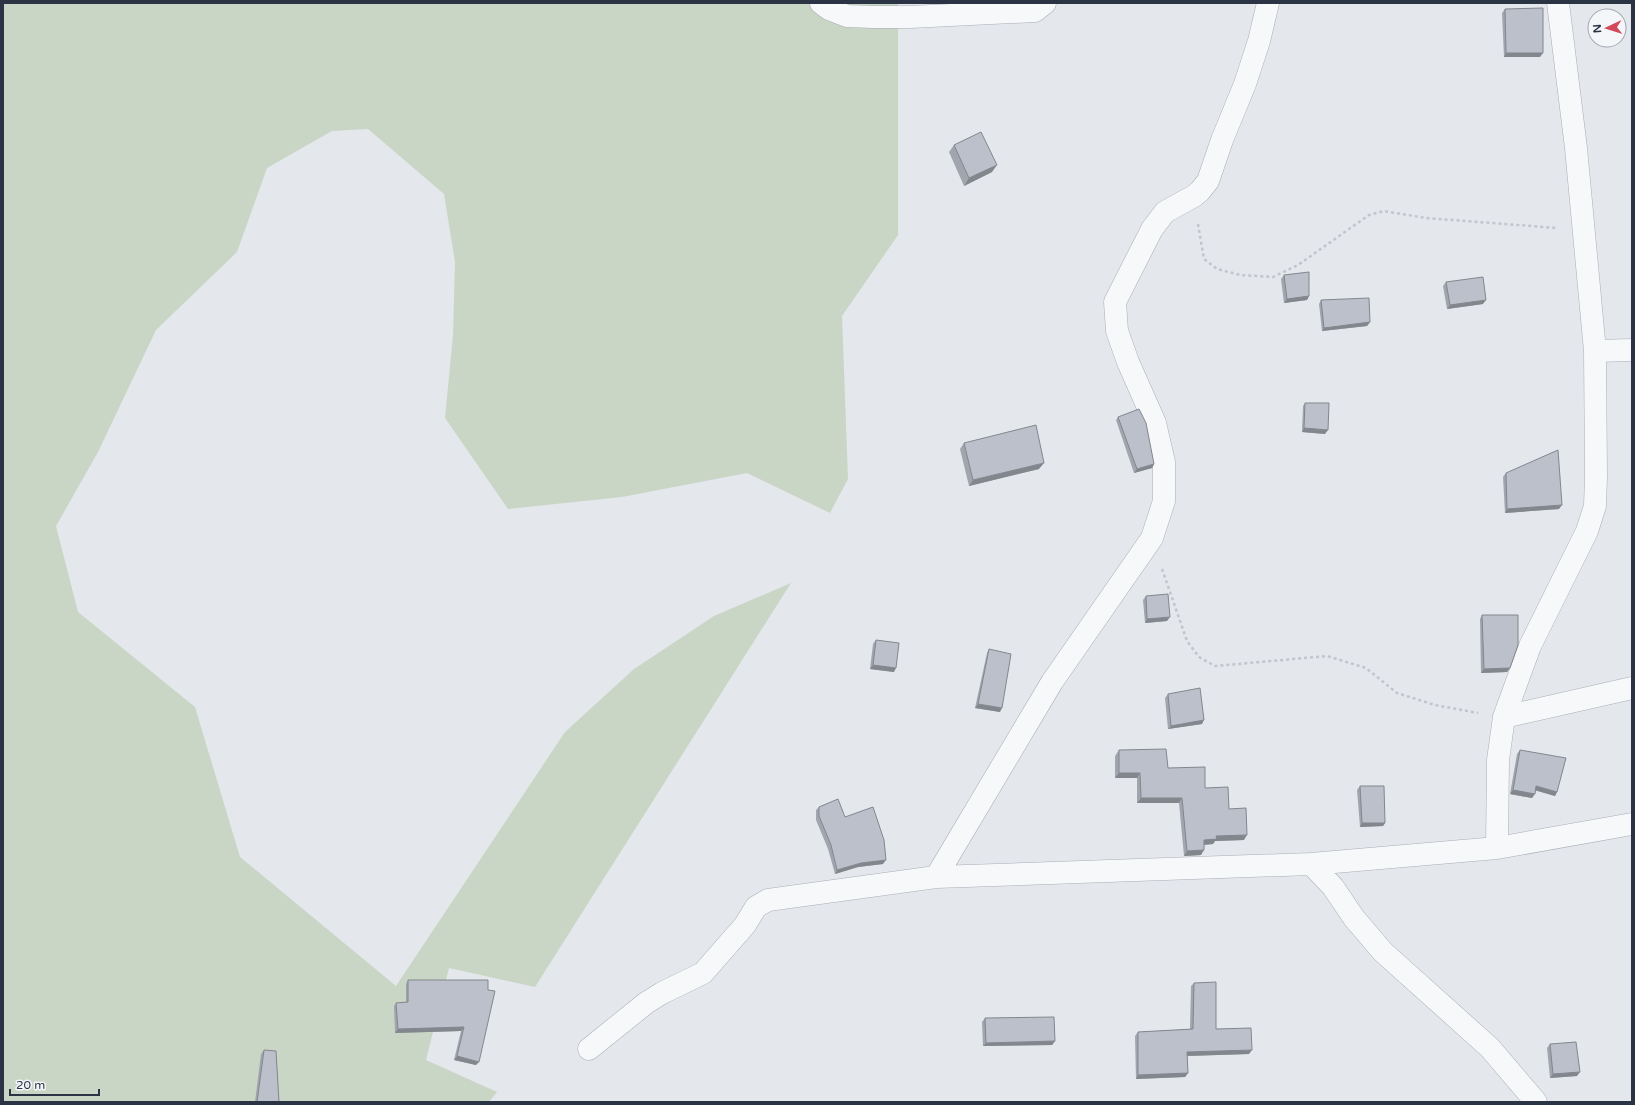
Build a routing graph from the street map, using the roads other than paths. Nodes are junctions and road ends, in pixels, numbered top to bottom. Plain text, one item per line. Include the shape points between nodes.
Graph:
1 (822, 3) edge
2 (1045, 3) edge
3 (1268, 3) edge
4 (1558, 3) edge
5 (1632, 350) edge
6 (1594, 351) junction
7 (1632, 688) edge
8 (1504, 718) junction
9 (1632, 824) edge
10 (1497, 848) junction
11 (1311, 864) junction
12 (936, 877) junction
13 (589, 1049) dead end
14 (1536, 1102) edge

1 - 2 street via 829,9 847,16 910,17 1035,11
3 - 12 street via 1245,84 1208,181 1194,196 1165,212 1152,229 1115,302 1117,331 1155,423 1164,462 1164,501 1152,538 1052,682
4 - 6 street via 1576,148
5 - 6 street
6 - 8 street via 1594,506 1587,530 1530,646
7 - 8 street
8 - 10 street via 1498,760
9 - 10 street
10 - 11 street
11 - 12 street
11 - 14 street via 1383,952 1490,1048
12 - 13 street via 762,902 702,973 646,1003

